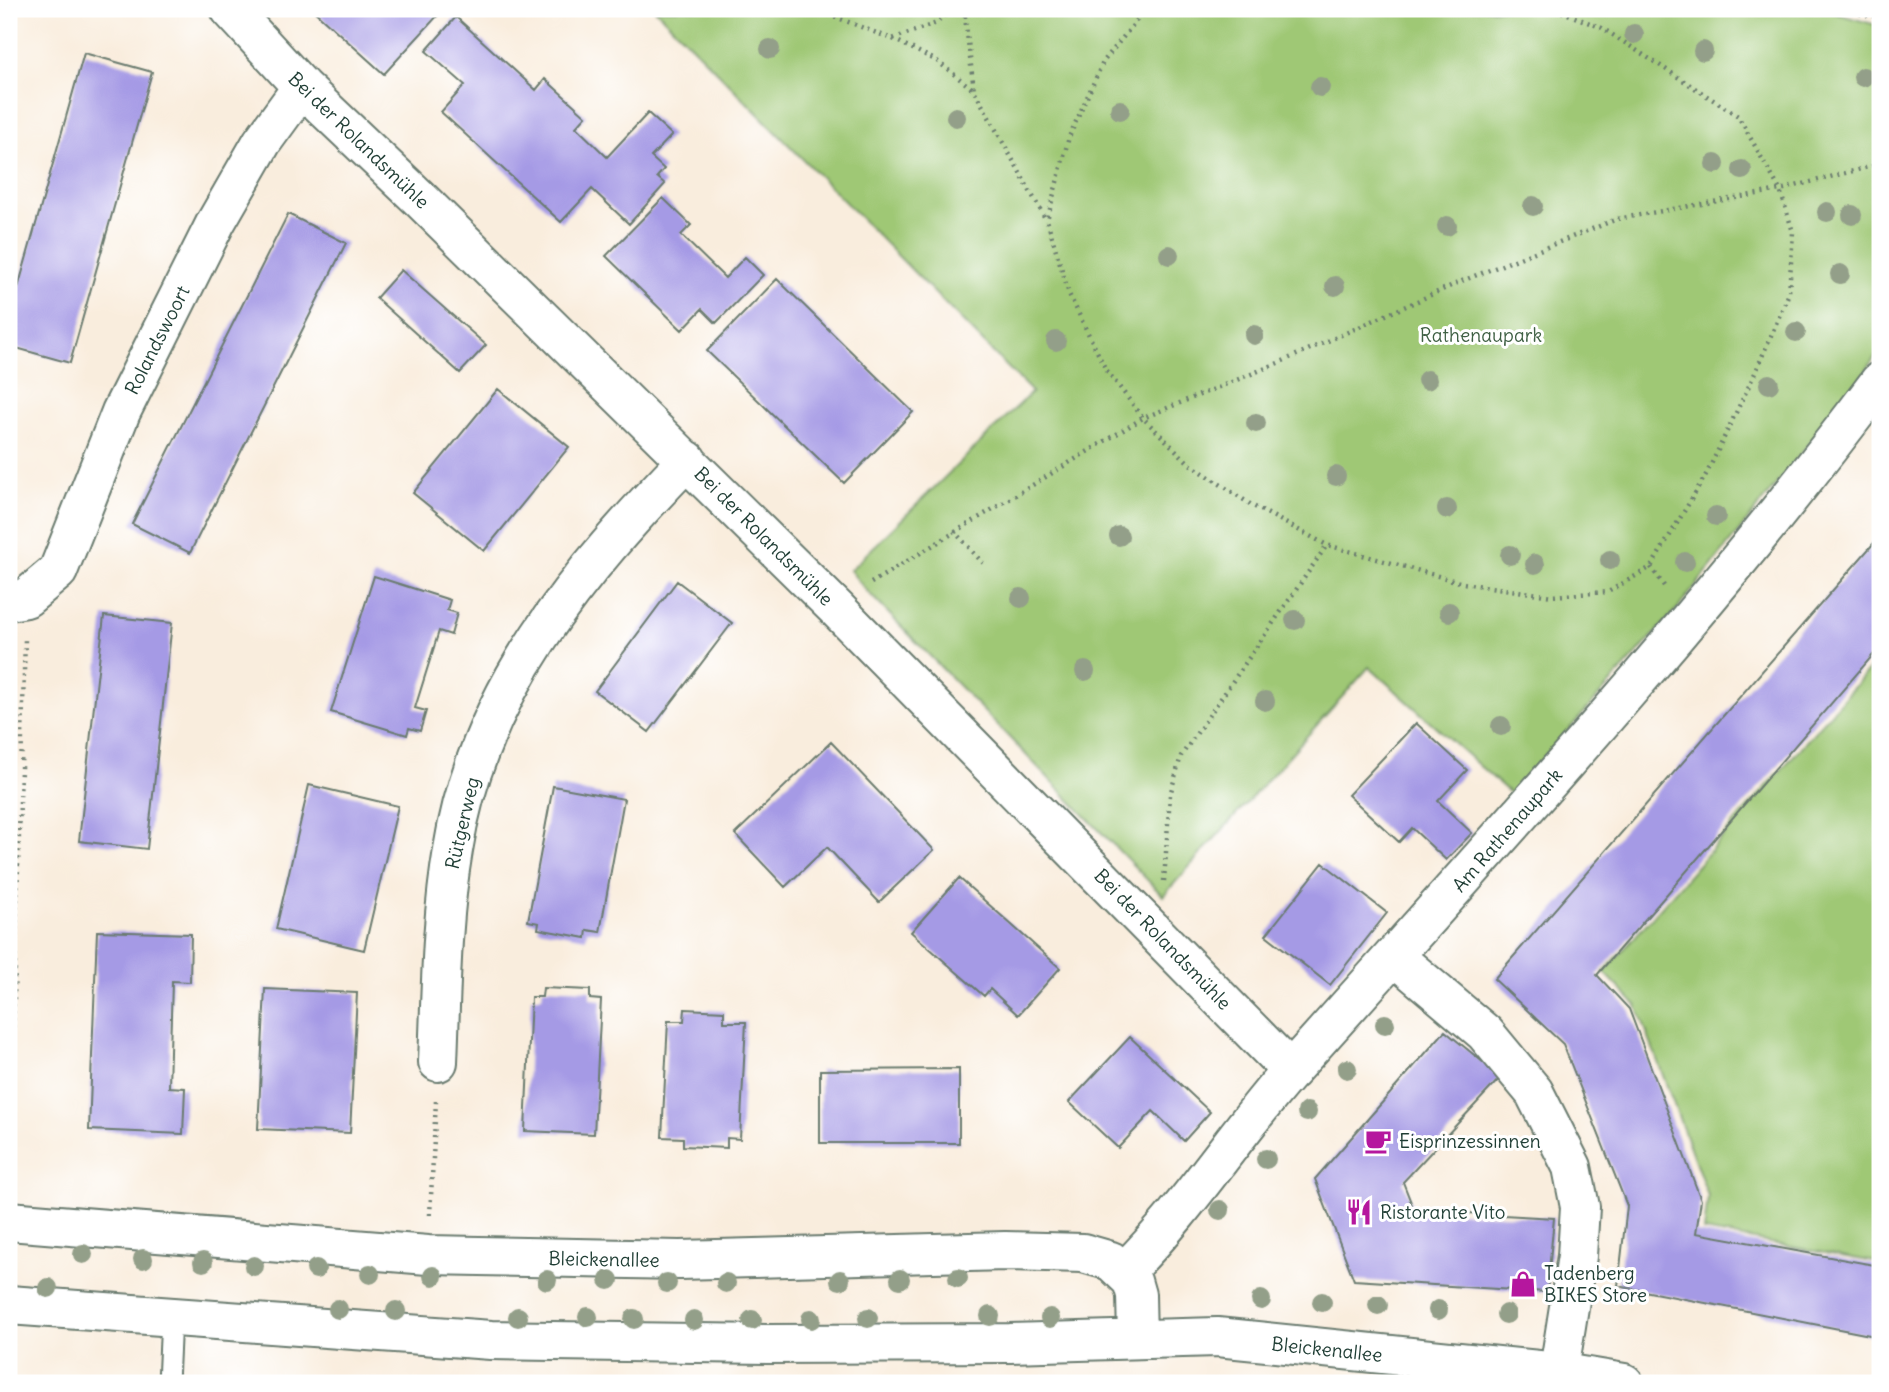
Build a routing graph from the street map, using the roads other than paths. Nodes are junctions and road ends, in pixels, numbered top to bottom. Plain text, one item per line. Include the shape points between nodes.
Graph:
1 (230, 9) edge
2 (302, 87) junction
3 (1880, 381) edge
4 (687, 460) junction
5 (18, 600) edge
6 (1395, 957) junction
7 (438, 1062) road end
8 (1290, 1071) junction
9 (9, 1221) edge
10 (1125, 1271) junction
11 (9, 1305) edge
12 (171, 1317) junction
13 (1137, 1339) junction
14 (1557, 1378) edge
15 (168, 1383) edge
16 (1625, 1383) edge

1 - 2 street, Bei der Rolandsmühle
2 - 4 street, Bei der Rolandsmühle
2 - 5 street, Rolandswoort via 262,142 216,222 121,412 58,571
3 - 6 street, Am Rathenaupark via 1689,623
4 - 7 street, Rütgerweg via 591,565 537,635 495,718 475,768 453,847 445,904
4 - 8 street, Bei der Rolandsmühle
6 - 8 street, Am Rathenaupark
6 - 14 street via 1485,1033 1518,1072 1534,1092 1572,1167 1580,1208 1579,1232
8 - 10 street, Am Rathenaupark via 1159,1238
9 - 10 street, Bleickenallee via 428,1255 680,1260 1006,1251 1099,1256
10 - 13 street via 1136,1295
11 - 12 street, Bleickenallee
12 - 13 street, Bleickenallee via 491,1340 781,1344
12 - 15 lane
13 - 14 street, Bleickenallee via 1217,1337
14 - 16 street, Bleickenallee

